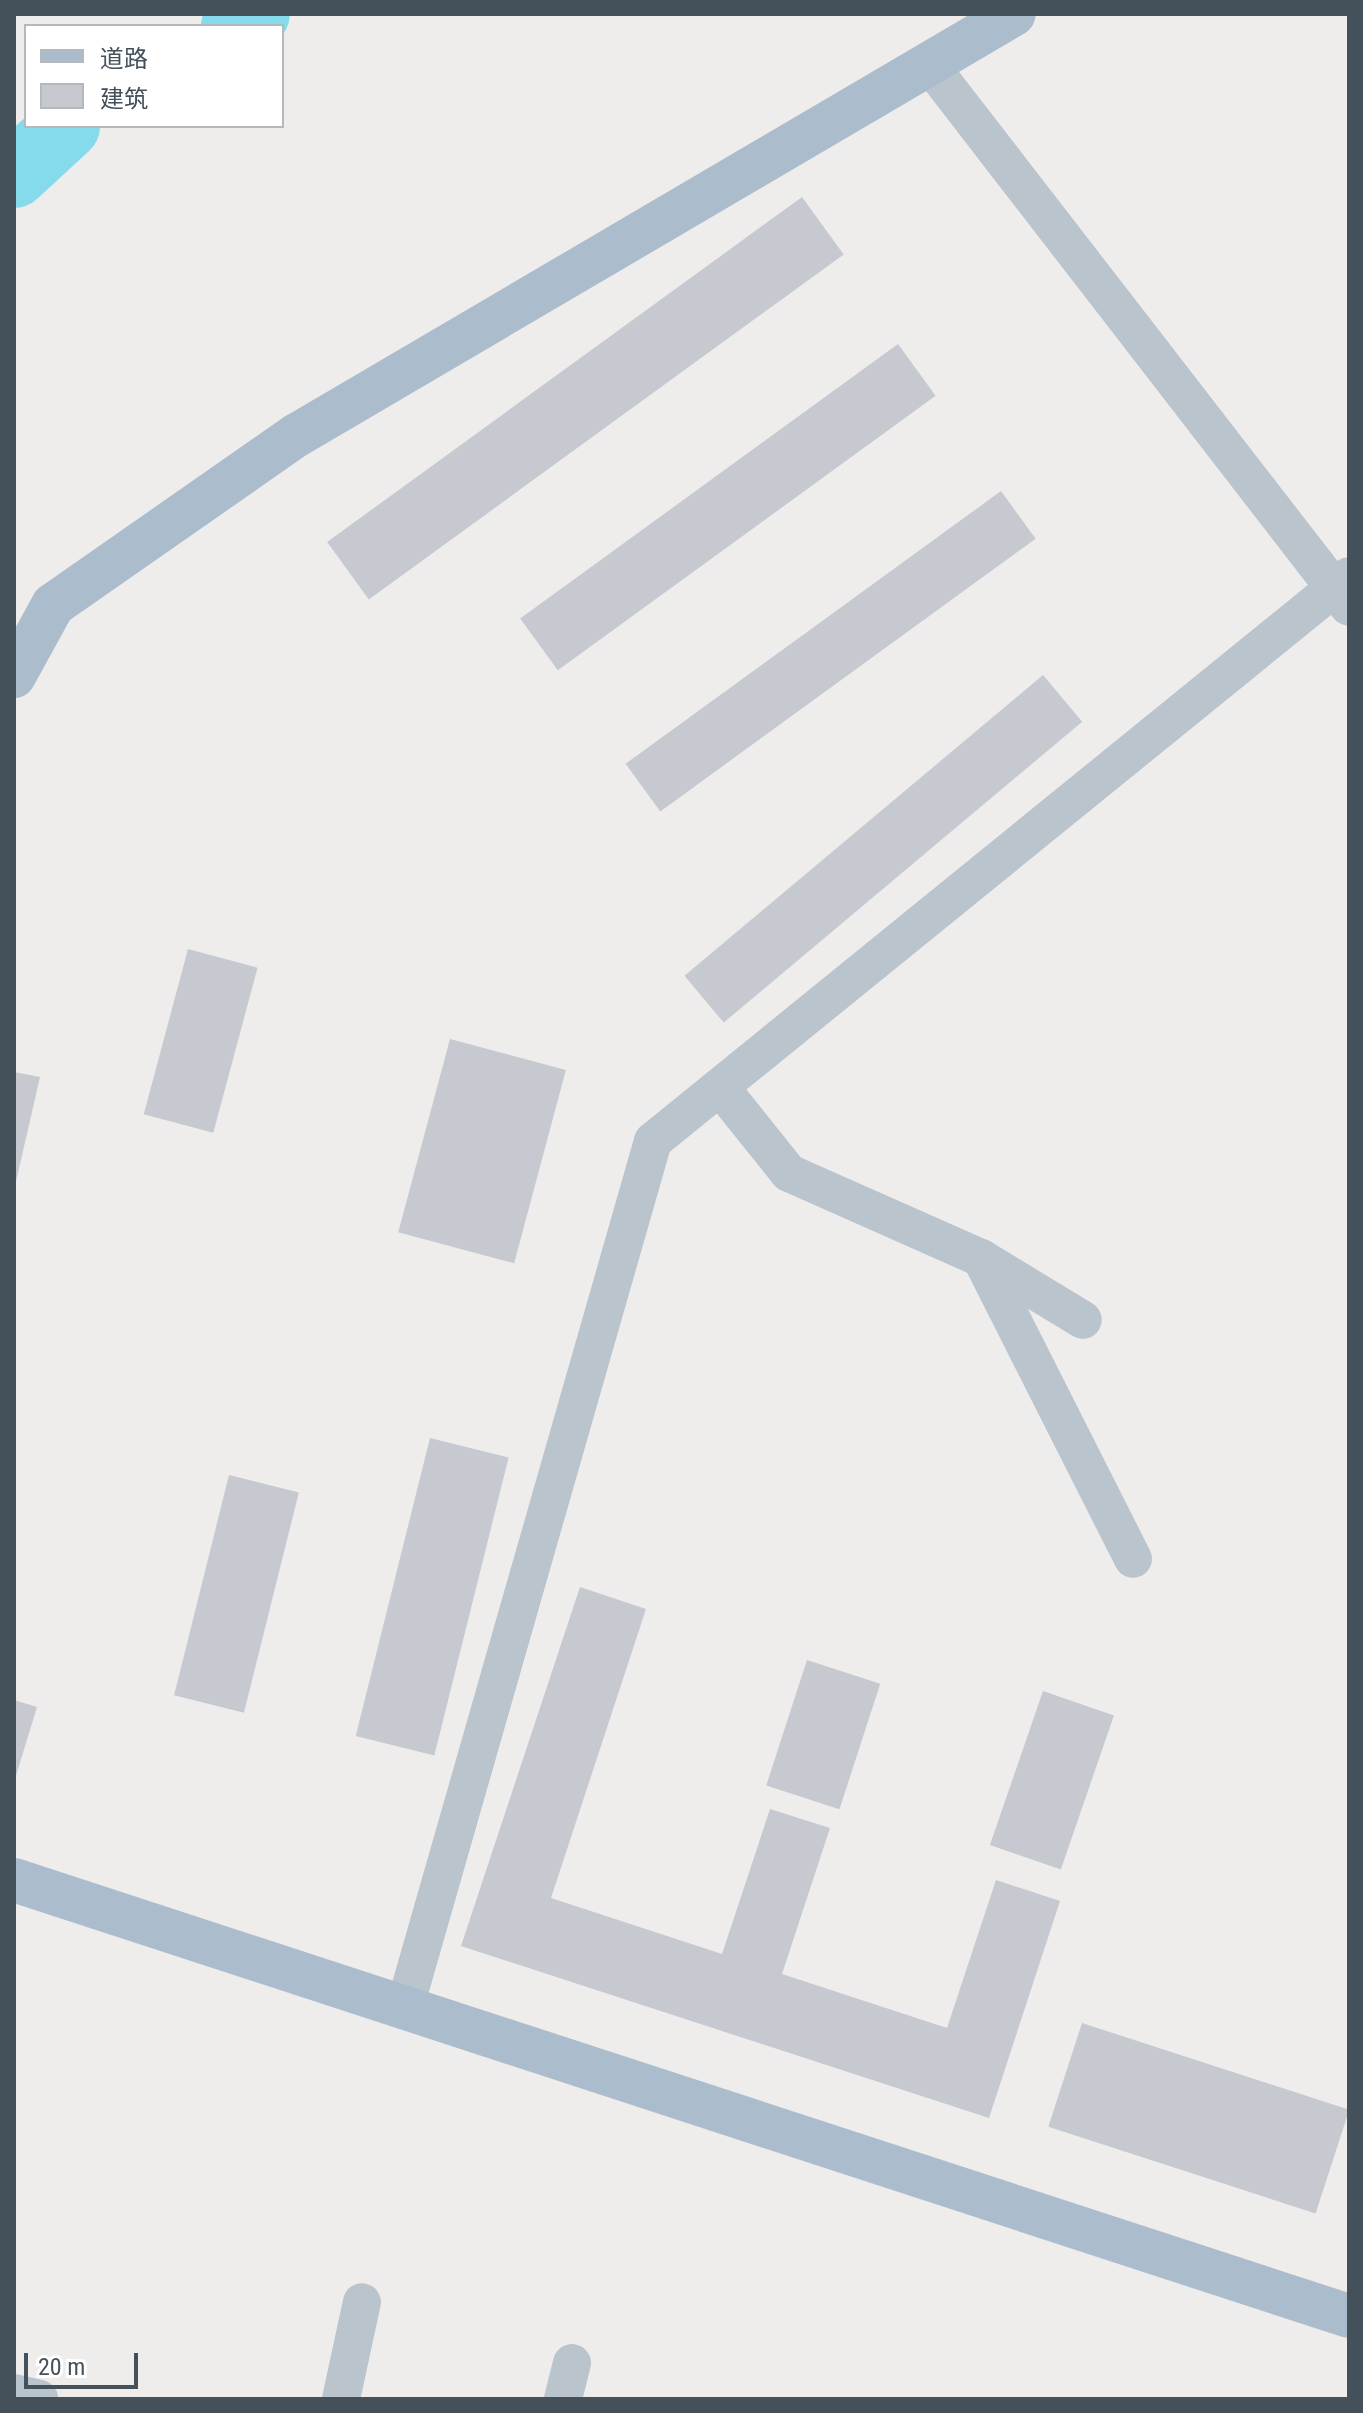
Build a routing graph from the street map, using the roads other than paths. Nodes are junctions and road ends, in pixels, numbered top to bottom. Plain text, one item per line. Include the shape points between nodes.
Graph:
1 (1014, 14) edge
2 (929, 64) junction
3 (1344, 591) edge
4 (14, 676) edge
5 (720, 1087) junction
6 (981, 1258) junction
7 (1083, 1320) dead end
8 (1133, 1559) dead end
9 (14, 1880) edge
10 (404, 2010) junction
11 (362, 2302) dead end
12 (1349, 2316) edge
13 (14, 2393) edge
14 (39, 2399) edge
15 (341, 2399) edge

1 - 2 main road
2 - 3 street
2 - 4 main road via 297,435 53,605
3 - 5 street
5 - 6 street via 789,1173
5 - 10 street via 653,1141
6 - 7 street
6 - 8 street
9 - 10 main road
10 - 12 main road
11 - 15 street
13 - 14 street

